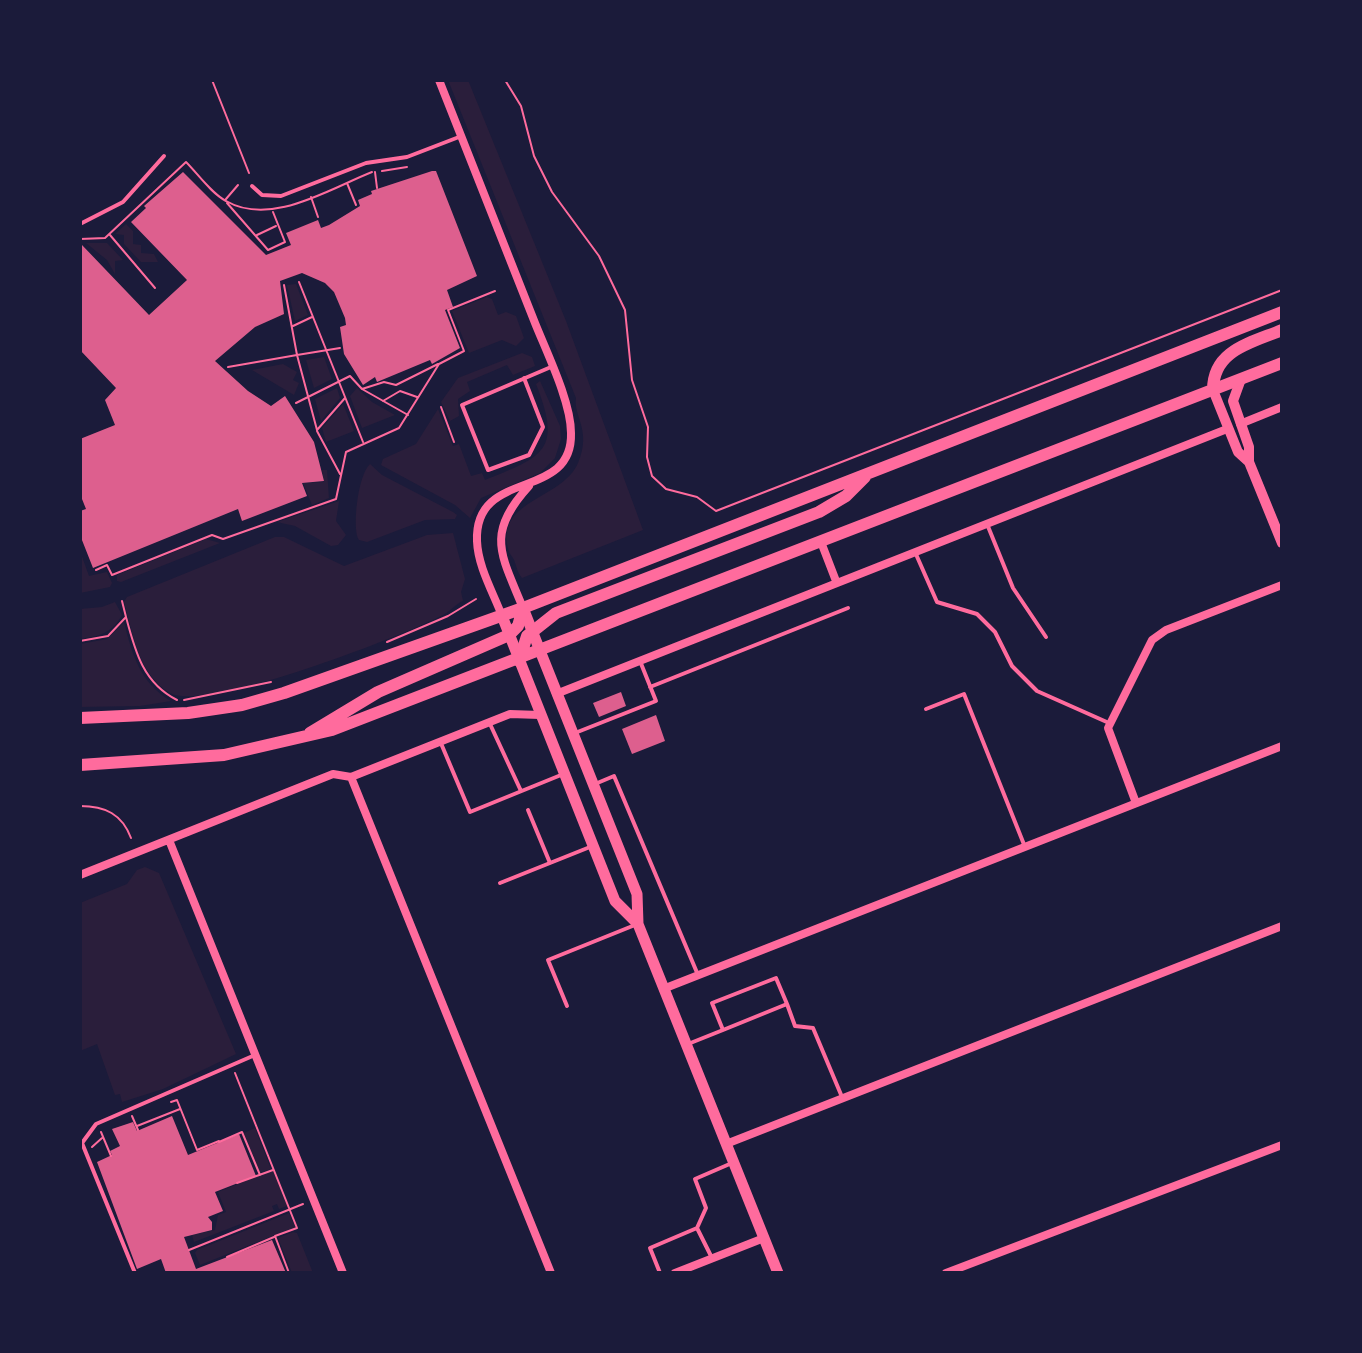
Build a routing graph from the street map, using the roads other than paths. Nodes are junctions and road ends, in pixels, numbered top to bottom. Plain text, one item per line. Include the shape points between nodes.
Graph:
1 (439, 80) edge
2 (461, 137) junction
3 (164, 156) dead end
4 (252, 186) dead end
5 (80, 224) edge
6 (1282, 312) edge
7 (1282, 330) edge
8 (1282, 363) edge
9 (551, 367) junction
10 (524, 378) junction
11 (1241, 379) junction
12 (1213, 390) junction
13 (1282, 407) edge
14 (1240, 424) junction
15 (1227, 429) junction
16 (1249, 462) junction
17 (868, 474) junction
18 (530, 486) junction
19 (987, 522) junction
20 (821, 542) junction
21 (1282, 543) edge
22 (914, 550) junction
23 (836, 581) junction
24 (1282, 585) edge
25 (523, 608) junction
26 (848, 608) dead end
27 (502, 616) junction
28 (531, 630) junction
29 (509, 635) junction
30 (1046, 637) dead end
31 (540, 652) junction
32 (519, 661) junction
33 (640, 661) junction
34 (650, 687) junction
35 (556, 694) junction
36 (926, 709) dead end
37 (540, 715) junction
38 (80, 718) edge
39 (489, 722) junction
40 (1109, 723) junction
41 (573, 734) junction
42 (305, 738) junction
43 (440, 741) junction
44 (1282, 746) edge
45 (80, 765) edge
46 (563, 774) junction
47 (351, 777) junction
48 (593, 785) junction
49 (521, 791) junction
50 (1136, 803) junction
51 (528, 810) dead end
52 (169, 840) junction
53 (593, 846) junction
54 (1025, 847) junction
55 (550, 863) junction
56 (80, 875) edge
57 (500, 883) dead end
58 (638, 924) junction
59 (1282, 926) edge
60 (698, 975) junction
61 (663, 989) junction
62 (787, 1004) junction
63 (567, 1006) dead end
64 (723, 1030) junction
65 (686, 1045) junction
66 (255, 1055) junction
67 (842, 1097) junction
68 (726, 1144) junction
69 (1282, 1145) edge
70 (733, 1163) junction
71 (697, 1228) junction
72 (764, 1238) junction
73 (712, 1258) junction
74 (135, 1273) edge
75 (343, 1273) edge
76 (551, 1273) edge
77 (660, 1273) edge
78 (675, 1273) edge
79 (778, 1273) edge
80 (946, 1273) edge

1 - 2 street
2 - 4 lane via 407,157 366,163 281,196 262,195
2 - 9 street
3 - 5 lane via 123,202
6 - 17 main road
7 - 12 main road via 1227,354 1215,369
8 - 11 main road
9 - 10 lane
9 - 18 street via 570,423 570,444 560,466
10 - 10 lane via 462,405 488,470 529,455 543,427
11 - 12 main road
11 - 14 street via 1233,401
12 - 15 street
12 - 20 main road
13 - 14 street
14 - 16 street
15 - 16 street
15 - 19 street
16 - 21 street
17 - 25 main road
17 - 28 main road via 819,512 556,613
18 - 25 street via 510,507 501,538
18 - 27 street via 495,495 478,528 480,560
19 - 22 street
19 - 30 lane via 1013,588
20 - 23 street
20 - 31 main road
22 - 23 street
22 - 40 lane via 937,602 977,614 995,632 1012,666 1037,691
23 - 33 street
24 - 40 street via 1159,634
25 - 27 main road
25 - 28 main road
25 - 29 main road
26 - 34 lane
27 - 29 main road
27 - 38 main road via 242,705 155,717
28 - 31 main road
28 - 32 main road
29 - 32 main road
29 - 42 main road via 362,700
31 - 32 main road
31 - 35 main road
32 - 37 main road
32 - 42 main road
33 - 34 lane
33 - 35 street
34 - 41 lane via 656,701
35 - 41 main road
36 - 54 lane via 964,694
37 - 39 street via 515,712
37 - 46 main road
39 - 43 street
39 - 49 lane
40 - 50 street
41 - 48 main road
42 - 45 main road via 196,758
43 - 47 street
43 - 49 lane via 470,812
44 - 50 street
46 - 49 lane
46 - 53 main road
47 - 52 street via 333,774
47 - 76 street
48 - 58 main road via 637,894
48 - 60 lane via 614,776
50 - 54 street
51 - 55 lane
52 - 56 street
52 - 66 street
53 - 55 lane
53 - 58 main road via 615,901
54 - 60 street
55 - 57 lane
58 - 61 main road
58 - 63 lane via 548,960
59 - 67 street
60 - 61 street
61 - 65 main road
62 - 64 lane
62 - 64 lane via 776,978 712,1003
62 - 67 lane via 795,1026 813,1028
64 - 65 lane
65 - 68 main road
66 - 74 lane via 96,1124 82,1143
66 - 75 street
67 - 68 street
68 - 70 main road
69 - 80 street
70 - 71 lane via 695,1179 706,1208
70 - 72 main road
71 - 73 lane
71 - 77 lane via 650,1248
72 - 73 street
72 - 79 main road
73 - 78 street

